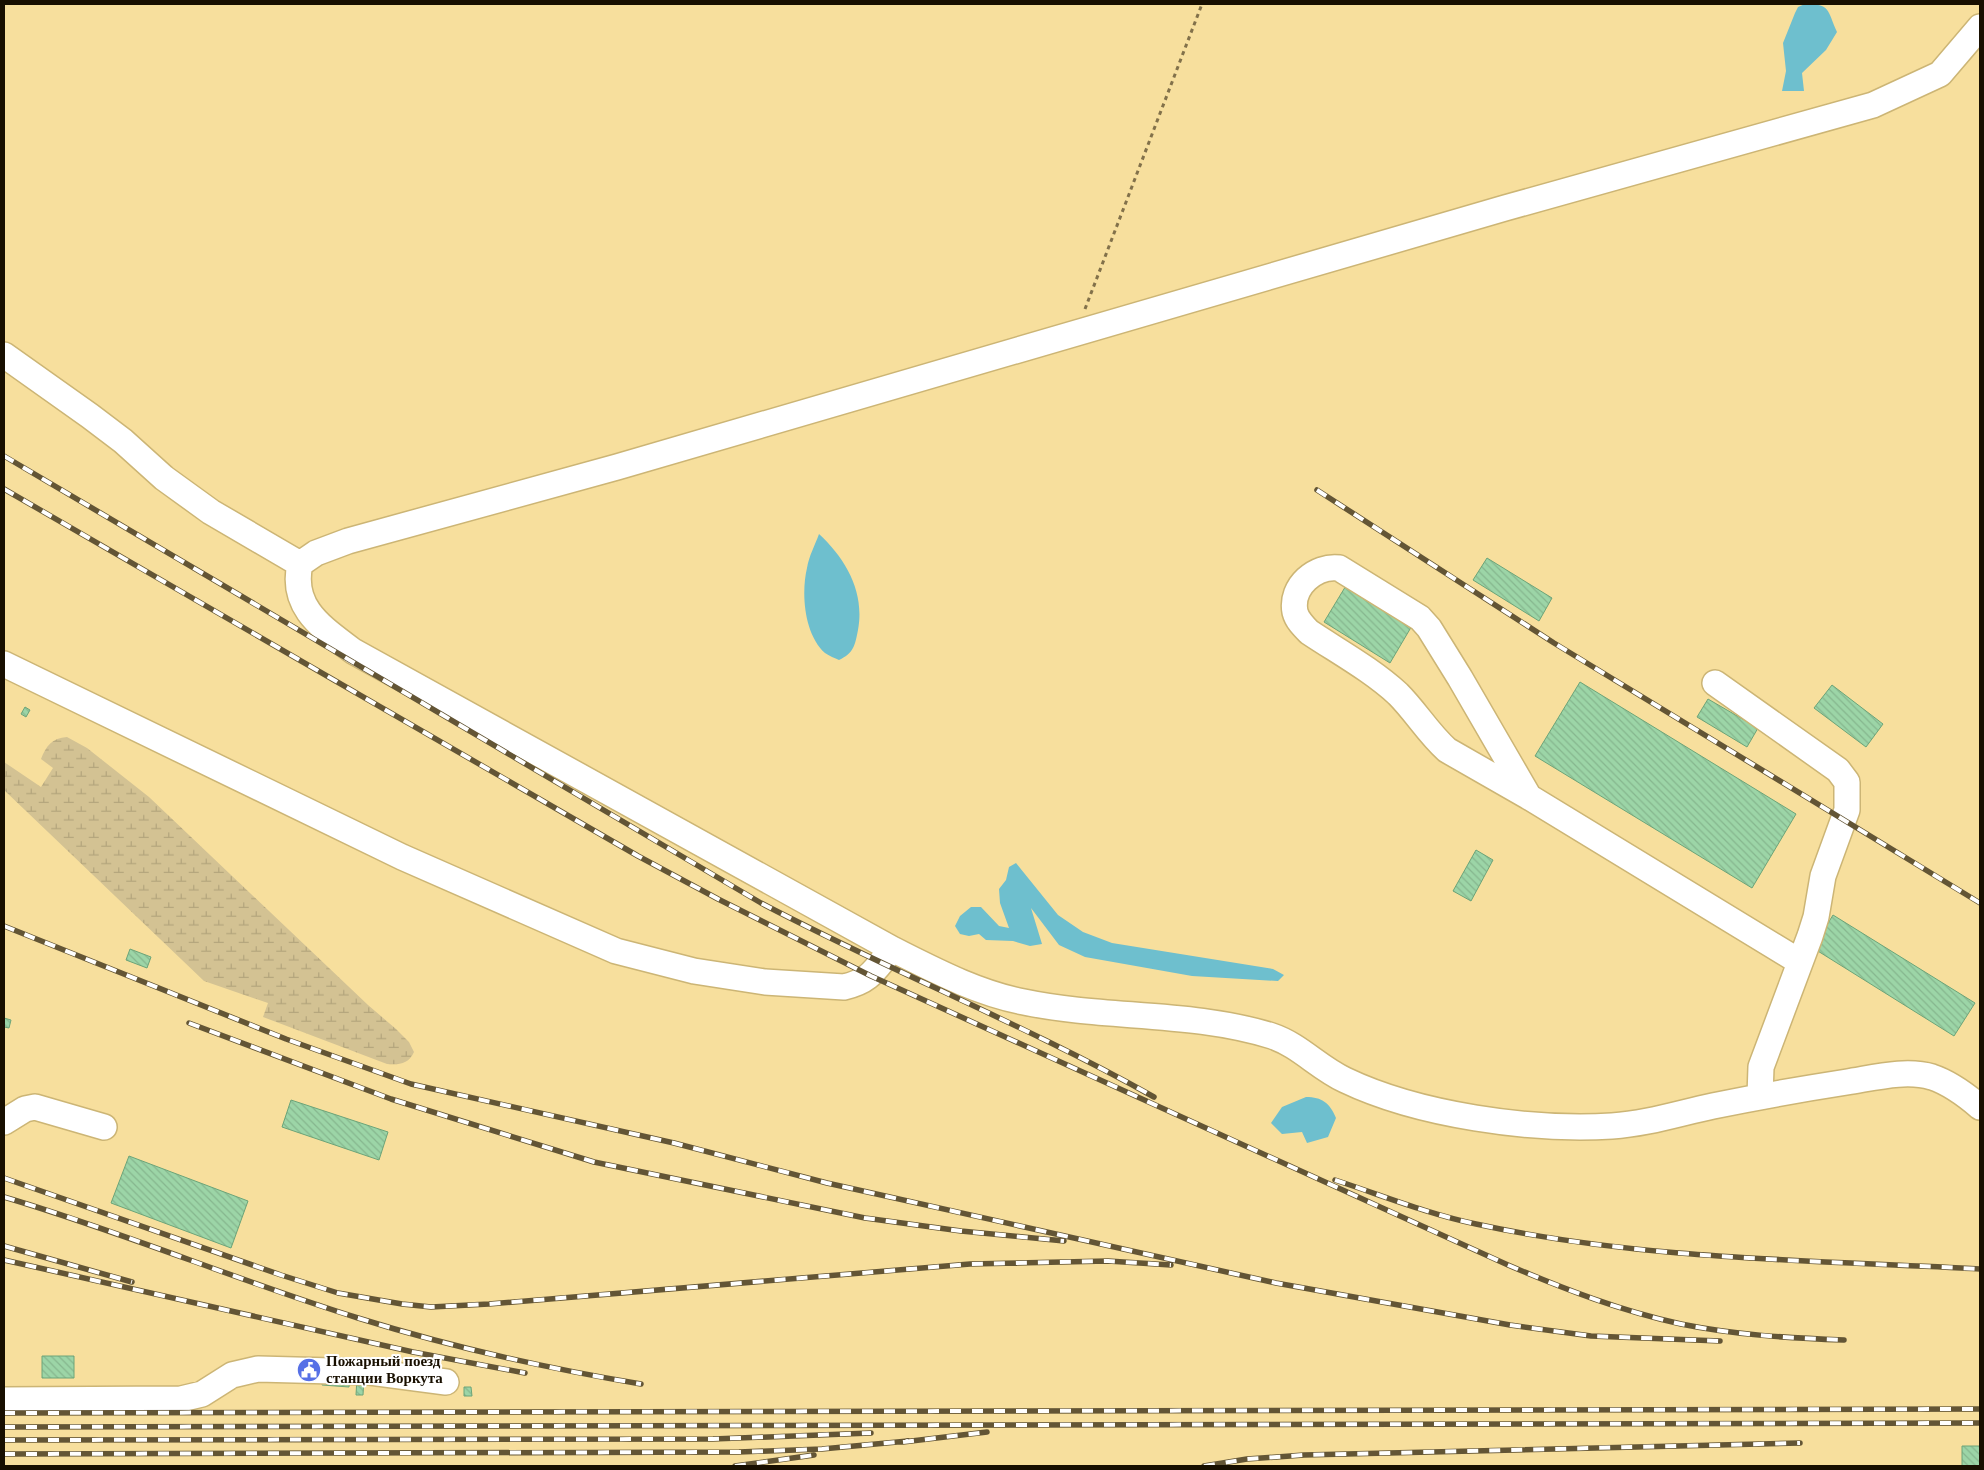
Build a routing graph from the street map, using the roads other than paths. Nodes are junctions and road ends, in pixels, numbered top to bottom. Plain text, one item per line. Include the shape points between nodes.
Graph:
1 (1980, 27) edge
2 (4, 355) edge
3 (300, 564) junction
4 (4, 664) edge
5 (1715, 683) dead end
6 (1529, 796) junction
7 (892, 949) junction
8 (1800, 962) junction
9 (1760, 1096) junction
10 (1980, 1107) edge
11 (4, 1122) edge
12 (104, 1127) dead end
13 (446, 1382) dead end
14 (4, 1400) edge

1 - 3 street via 1940,74 1874,105 348,541 316,553
2 - 3 street via 123,441 164,478 211,512
3 - 7 street via 296,581 302,600 313,618 353,651
4 - 7 street via 402,857 616,951 694,971 765,982 844,987 872,976
5 - 8 street via 1838,770 1846,782 1847,810 1823,876 1816,917
6 - 6 street via 1447,750 1414,711 1381,680 1309,632 1296,614 1294,603 1304,581 1317,570 1329,566 1339,568 1420,618 1460,678
6 - 8 street
7 - 9 street via 959,981 1023,1002 1199,1021 1273,1036 1342,1079 1364,1088 1398,1100 1471,1117 1559,1126 1614,1126
8 - 9 street via 1761,1067
9 - 10 street via 1871,1078 1930,1076 1950,1085
11 - 12 street via 34,1107
13 - 14 street via 370,1372 258,1368 232,1376 202,1394 181,1399

